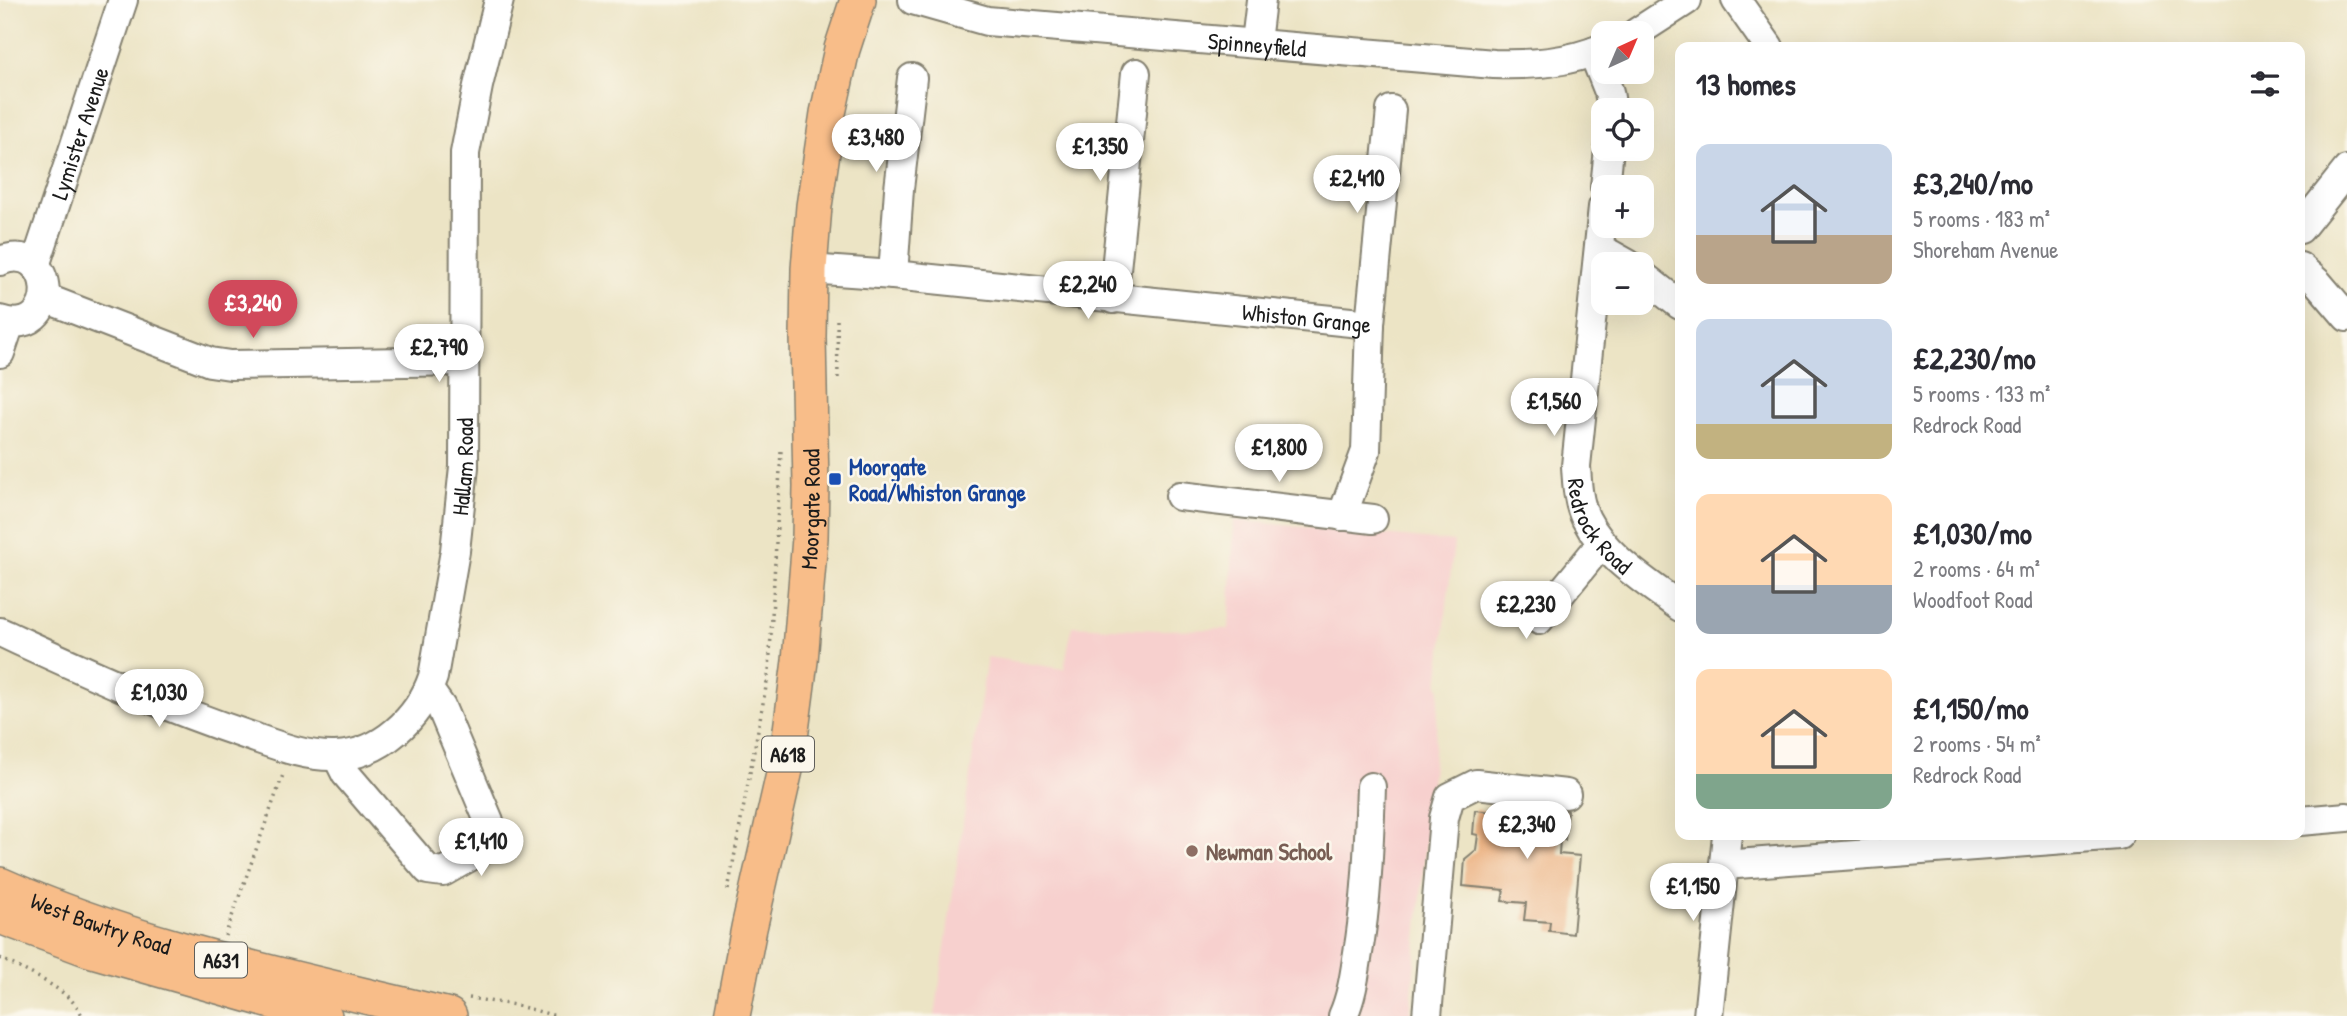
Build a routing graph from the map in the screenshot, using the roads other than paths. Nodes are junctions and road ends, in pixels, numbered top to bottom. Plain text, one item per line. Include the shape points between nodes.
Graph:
1 (499, 0) edge
2 (858, 0) edge
3 (913, 0) edge
4 (1261, 0) edge
5 (1687, 0) edge
6 (1736, 0) edge
7 (115, 2) edge
8 (1654, 21) edge
9 (1256, 42) junction
10 (1765, 42) edge
11 (1591, 52) edge
12 (1136, 73) dead end
13 (912, 78) dead end
14 (1391, 110) dead end
15 (2347, 170) edge
16 (2305, 223) edge
17 (1600, 238) edge
18 (1599, 252) edge
19 (0, 261) edge
20 (35, 266) junction
21 (809, 269) junction
22 (2305, 271) edge
23 (893, 275) junction
24 (1654, 284) edge
25 (45, 298) junction
26 (1113, 299) junction
27 (1675, 301) edge
28 (1592, 315) edge
29 (2347, 317) edge
30 (5, 321) edge
31 (1370, 324) junction
32 (0, 353) edge
33 (464, 361) junction
34 (1180, 496) dead end
35 (1342, 516) junction
36 (1373, 519) dead end
37 (1601, 544) junction
38 (1675, 603) edge
39 (1541, 621) dead end
40 (0, 632) edge
41 (429, 690) junction
42 (337, 756) junction
43 (1371, 787) dead end
44 (1566, 794) dead end
45 (2347, 817) edge
46 (2305, 821) edge
47 (1726, 840) edge
48 (2053, 840) edge
49 (1724, 865) junction
50 (0, 885) edge
51 (0, 916) edge
52 (729, 1011) edge
53 (324, 1016) edge
54 (449, 1016) edge
55 (1343, 1016) edge
56 (1427, 1016) edge
57 (1708, 1016) edge

1 - 33 street, Hallam Road via 465,153
2 - 21 main road, Moorgate Road / A618 via 842,49 820,155
3 - 9 street, Spinneyfield via 987,21
4 - 9 street
5 - 8 street
6 - 10 street
7 - 20 street, Lymister Avenue
9 - 11 street, Spinneyfield via 1494,64 1548,64
12 - 26 street
13 - 23 street
14 - 31 street, Whiston Grange
15 - 16 street
17 - 18 street, Redrock Road
19 - 20 street via 14,258
20 - 25 street via 44,281
21 - 23 street, Whiston Grange
21 - 52 main road, Moorgate Road / A618 via 810,538 800,661 787,761
22 - 29 street
23 - 26 street, Whiston Grange
24 - 27 street
25 - 30 street via 32,317
25 - 33 street via 210,362
26 - 31 street, Whiston Grange
28 - 37 street, Redrock Road via 1576,466 1585,518
30 - 32 street
31 - 35 street via 1366,451
33 - 41 street, Hallam Road via 464,467 455,551
34 - 35 street
35 - 36 street
37 - 38 street, Redrock Road
37 - 39 street
40 - 42 street via 205,721 291,750
41 - 42 street, Hallam Road via 412,718 394,733 375,746
41 - 42 street via 441,707 489,821 490,836 483,849 443,872 428,870 346,774
43 - 55 street via 1362,930 1350,1001
44 - 56 street via 1476,784 1450,797 1444,818
45 - 46 street
47 - 49 street
48 - 49 street
49 - 57 street
50 - 54 main road, West Bawtry Road / A631 via 165,946
51 - 53 main road, West Bawtry Road / A631 via 89,949

